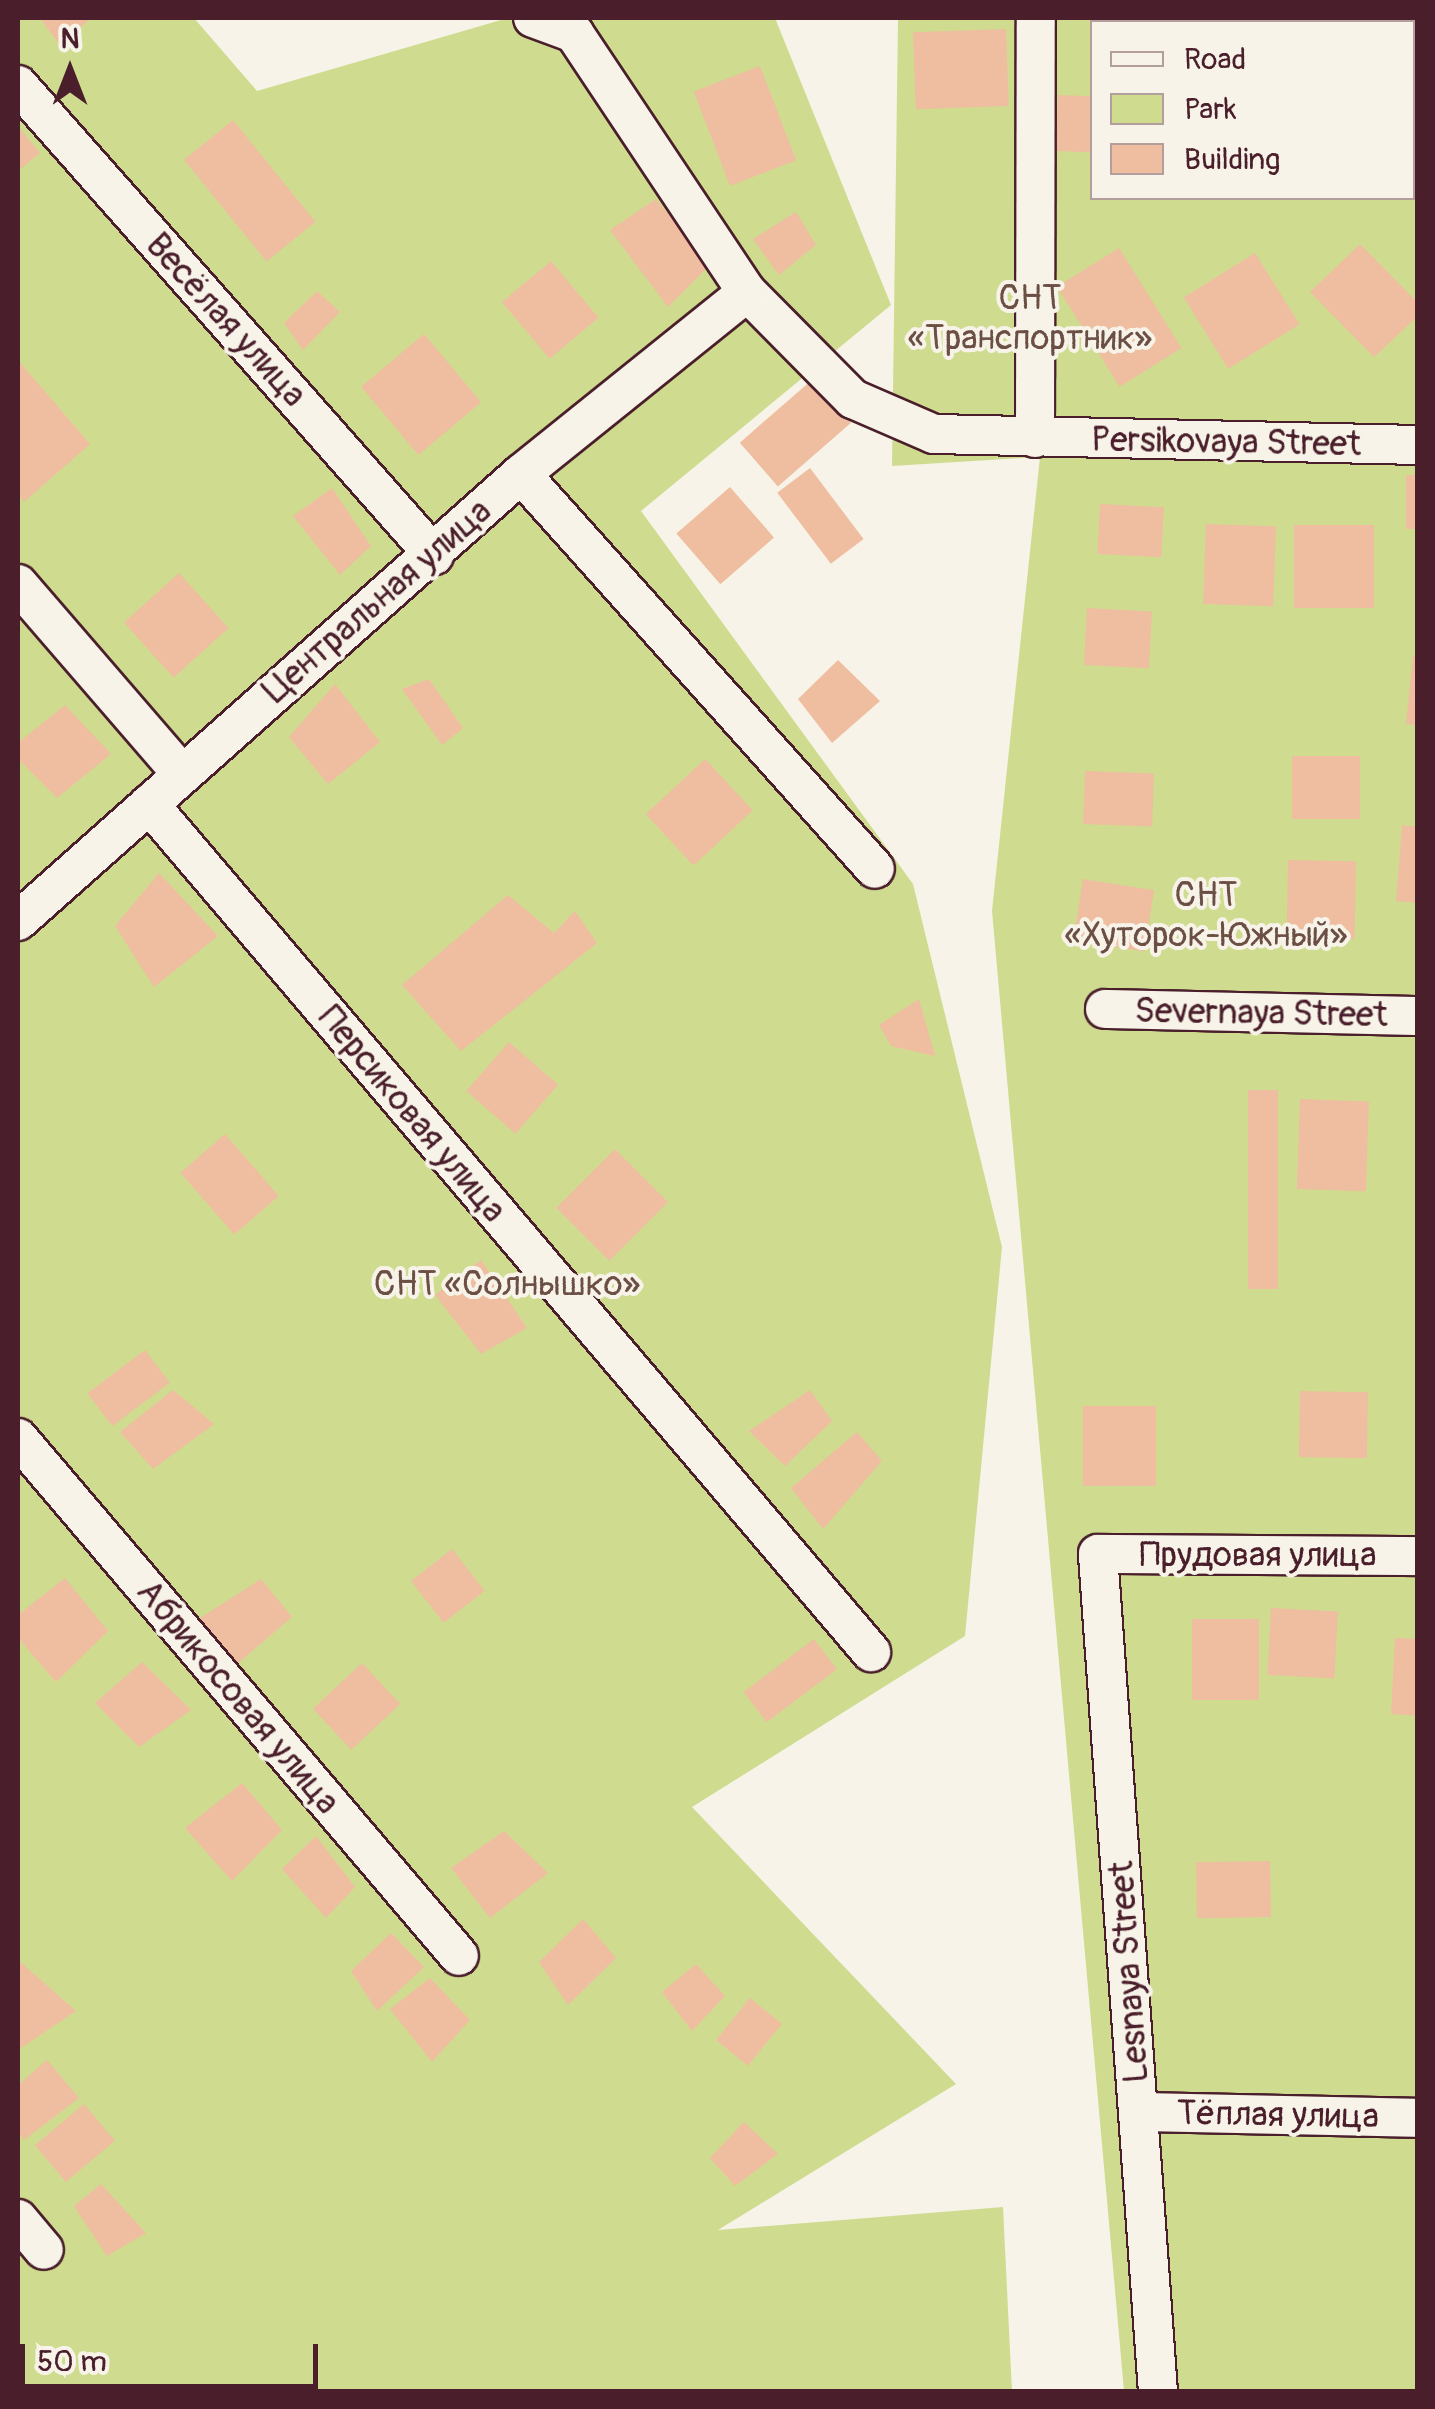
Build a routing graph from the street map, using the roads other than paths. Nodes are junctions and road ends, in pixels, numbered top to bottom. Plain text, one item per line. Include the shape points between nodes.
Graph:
1 (532, 18) edge
2 (1036, 18) edge
3 (18, 85) edge
4 (747, 292) junction
5 (1034, 438) junction
6 (1418, 445) edge
7 (521, 474) junction
8 (434, 555) junction
9 (18, 584) edge
10 (180, 772) junction
11 (149, 804) junction
12 (875, 869) dead end
13 (18, 921) edge
14 (1106, 1009) dead end
15 (1418, 1016) edge
16 (18, 1438) edge
17 (1098, 1554) joint
18 (1418, 1556) edge
19 (870, 1652) dead end
20 (460, 1956) dead end
21 (1139, 2112) junction
22 (1418, 2118) edge
23 (18, 2219) edge
24 (44, 2250) dead end
25 (1158, 2392) edge

1 - 4 street, Persikovaya Street via 574,33
2 - 5 street
3 - 8 street, Весёлая улица
4 - 5 street, Persikovaya Street via 853,399 934,434
4 - 7 street, Центральная улица
5 - 6 street, Persikovaya Street
7 - 8 street, Центральная улица
7 - 12 street
8 - 10 street, Центральная улица
9 - 10 street
10 - 11 street, Центральная улица
11 - 13 street, Центральная улица
11 - 19 street, Персиковая улица
14 - 15 street, Severnaya Street
16 - 20 street, Абрикосовая улица
17 - 18 street, Прудовая улица
17 - 21 street, Lesnaya Street
21 - 22 street, Тёплая улица
21 - 25 street, Lesnaya Street
23 - 24 street

